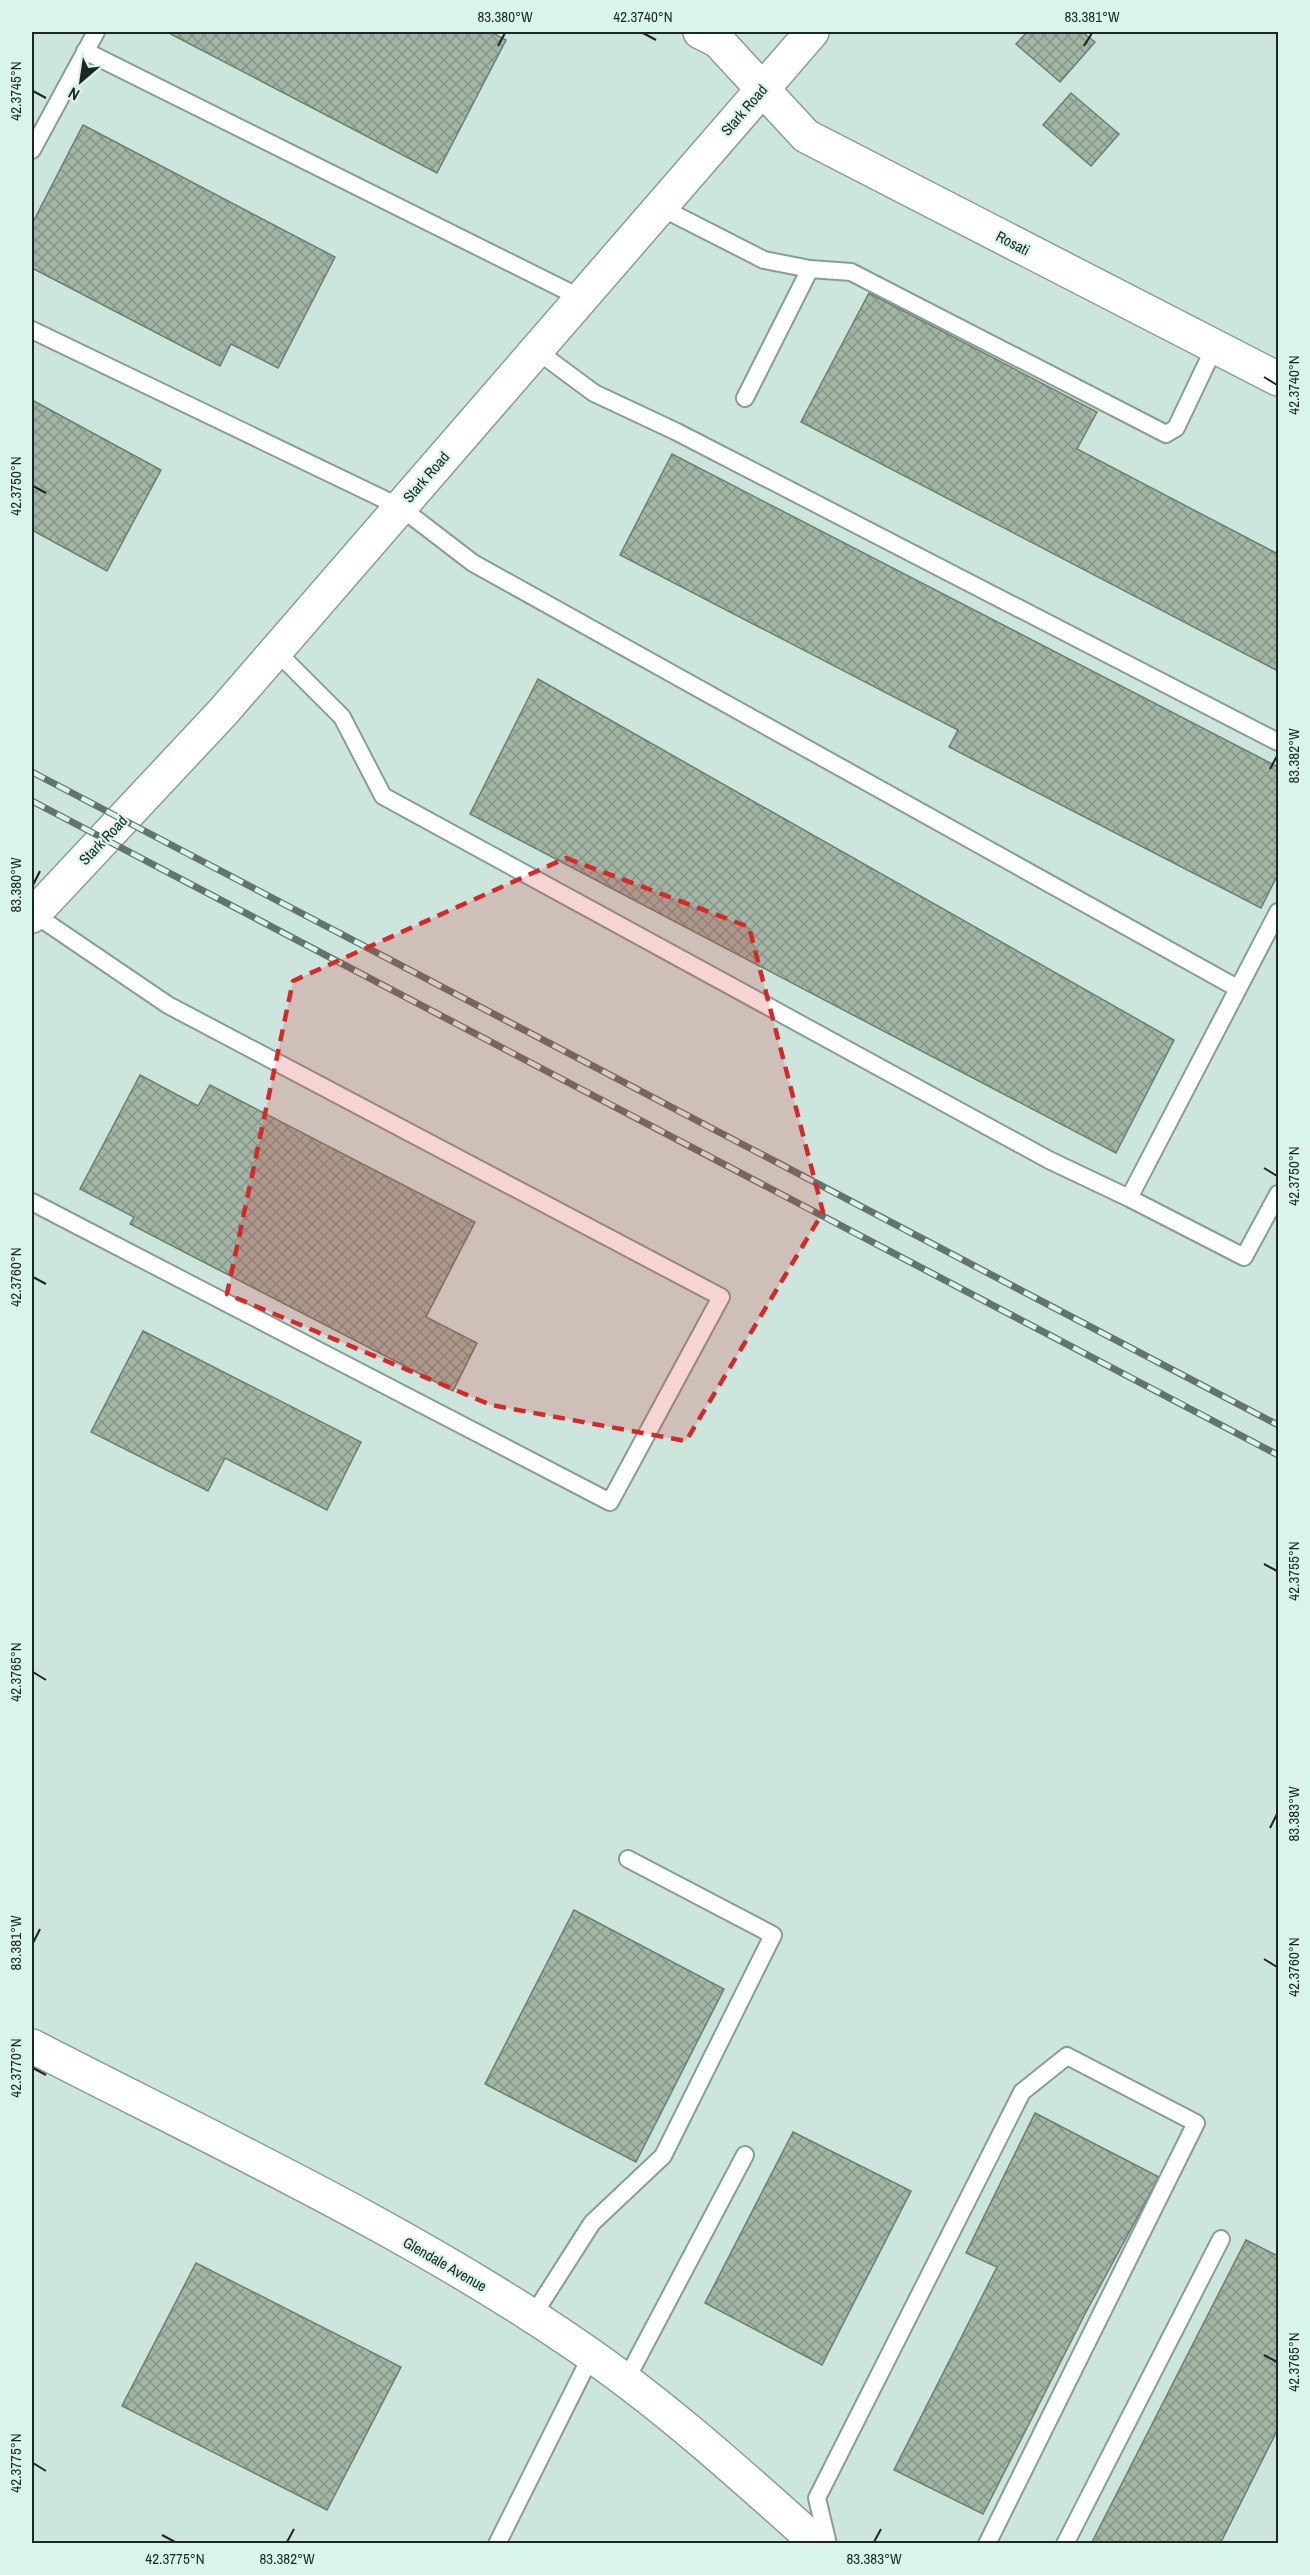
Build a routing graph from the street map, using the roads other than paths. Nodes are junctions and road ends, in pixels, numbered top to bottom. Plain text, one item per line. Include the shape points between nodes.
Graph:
1 (96, 32) edge
2 (700, 32) edge
3 (812, 32) edge
4 (85, 51) junction
5 (763, 88) junction
6 (32, 150) edge
7 (660, 207) junction
8 (810, 269) junction
9 (581, 298) junction
10 (32, 330) edge
11 (1215, 346) junction
12 (536, 350) junction
13 (1278, 379) edge
14 (745, 398) dead end
15 (400, 507) junction
16 (276, 651) junction
17 (1278, 742) edge
18 (1278, 912) edge
19 (33, 915) edge
20 (1238, 987) junction
21 (1278, 1194) edge
22 (1129, 1198) junction
23 (32, 1202) edge
24 (628, 1859) dead end
25 (32, 2046) edge
26 (745, 2155) dead end
27 (1221, 2240) dead end
28 (532, 2317) junction
29 (591, 2356) junction
30 (625, 2382) junction
31 (497, 2544) edge
32 (818, 2544) edge
33 (828, 2544) edge
34 (987, 2544) edge
35 (1065, 2544) edge

1 - 4 lane
2 - 5 street, Rosati via 718,41
3 - 5 street, Stark Road
4 - 6 lane
4 - 9 lane
5 - 7 street, Stark Road
5 - 11 street, Rosati via 806,136
7 - 8 lane via 764,260
7 - 9 street, Stark Road
8 - 11 lane via 851,272 1166,434 1176,428
8 - 14 lane
9 - 12 street, Stark Road
10 - 15 lane
11 - 13 street, Rosati
12 - 15 street, Stark Road
12 - 17 lane via 594,393 688,437
15 - 16 street, Stark Road
15 - 20 lane via 473,563
16 - 19 street, Stark Road
16 - 22 lane via 342,717 383,796 1049,1160
18 - 20 lane
19 - 23 lane via 168,1005 721,1297 610,1502
20 - 22 lane
21 - 22 lane via 1244,1257
24 - 28 lane via 773,1935 663,2156 592,2223
25 - 28 street, Glendale Avenue via 381,2227 454,2267
26 - 30 lane
27 - 35 lane
28 - 29 street, Glendale Avenue
29 - 30 street, Glendale Avenue
29 - 31 lane
30 - 32 street, Glendale Avenue via 675,2419
33 - 34 lane via 817,2498 1022,2092 1067,2056 1196,2123

